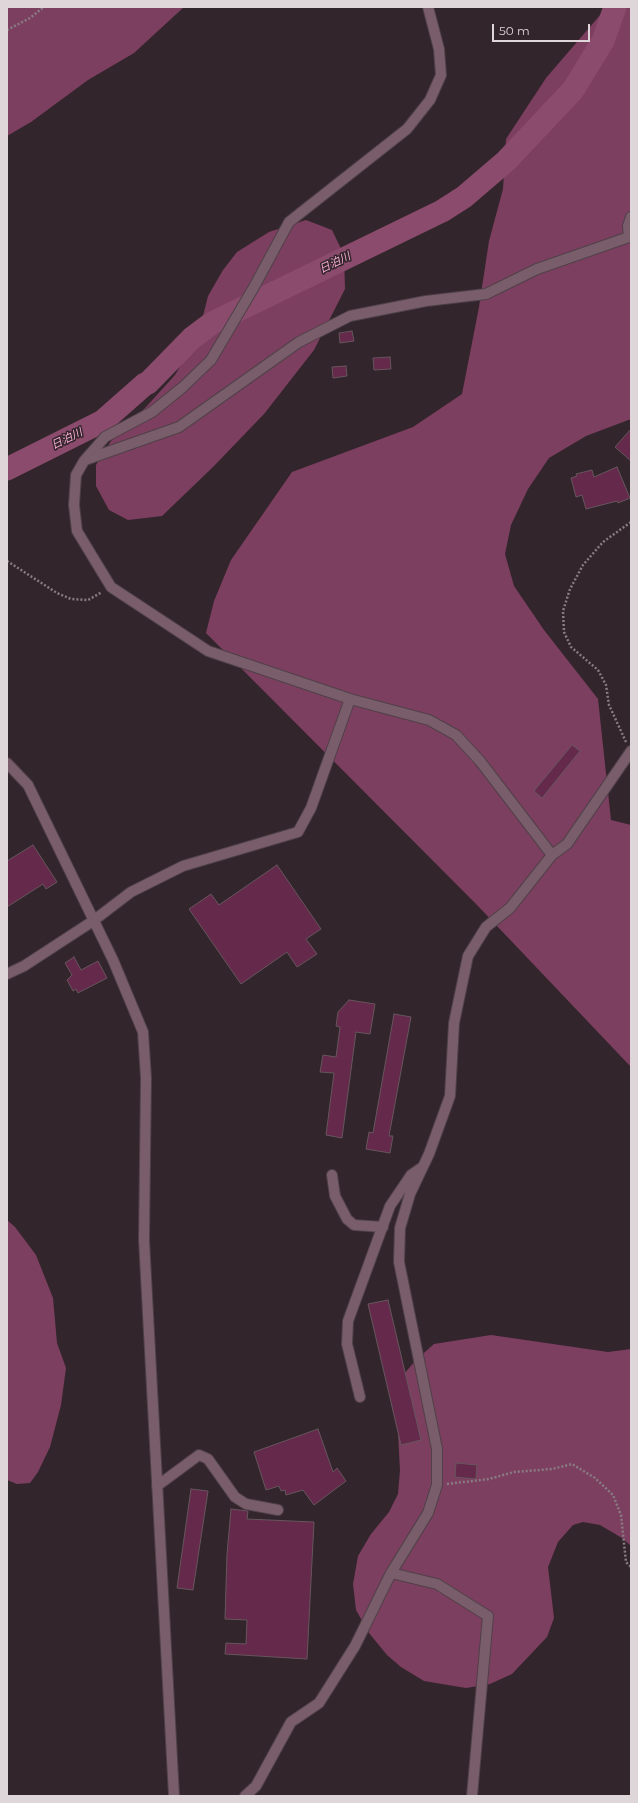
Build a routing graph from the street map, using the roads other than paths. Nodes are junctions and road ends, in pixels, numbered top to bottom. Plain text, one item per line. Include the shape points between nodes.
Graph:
1 (428, 7) edge
2 (631, 217) edge
3 (630, 238) edge
4 (84, 461) junction
5 (350, 699) junction
6 (630, 751) edge
7 (7, 763) edge
8 (552, 855) junction
9 (93, 921) junction
10 (7, 974) edge
11 (423, 1167) junction
12 (332, 1174) dead end
13 (383, 1227) junction
14 (360, 1397) dead end
15 (157, 1486) junction
16 (278, 1510) dead end
17 (391, 1573) junction
18 (174, 1796) edge
19 (245, 1796) edge
20 (472, 1796) edge

1 - 4 street via 439,49 441,75 430,100 407,129 289,222 212,360 183,388 152,412 105,437
2 - 3 street via 628,226
3 - 4 street via 537,269 486,294 426,301 350,316 299,342 179,427
4 - 5 street via 76,475 74,505 77,531 111,587 208,651
5 - 8 street via 429,720 456,735 480,761
5 - 9 street via 311,808 298,832 183,866 131,892
6 - 8 street via 567,844
7 - 9 street via 28,785
8 - 11 street via 510,908 486,927 468,956 454,1023 450,1096
9 - 10 street via 24,966
9 - 15 street via 113,960 143,1032 146,1078 144,1240
11 - 13 street via 411,1175 390,1206
11 - 17 street via 410,1194 400,1228 399,1262 437,1449 437,1485 428,1513
12 - 13 street via 336,1196 347,1219 354,1225
13 - 14 street via 348,1321 347,1344
15 - 16 street via 199,1455 208,1459 235,1497 246,1504
15 - 18 street
17 - 19 street via 355,1646 319,1703 292,1722 256,1786
17 - 20 street via 437,1584 488,1616

